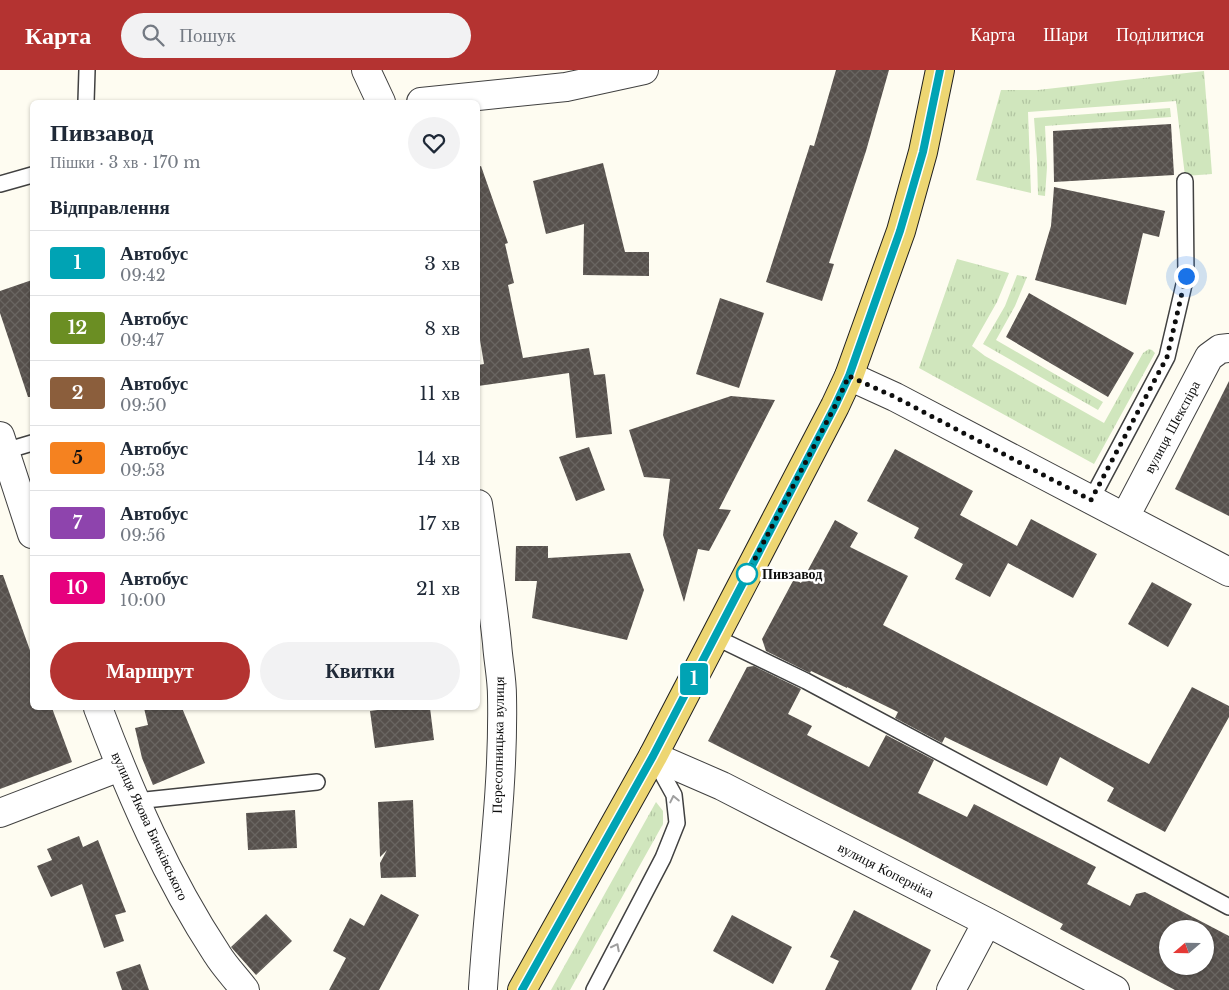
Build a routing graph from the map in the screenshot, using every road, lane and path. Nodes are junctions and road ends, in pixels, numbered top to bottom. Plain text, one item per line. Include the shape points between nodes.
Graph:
1 (87, 70) edge
2 (366, 70) edge
3 (644, 70) edge
4 (940, 70) edge
5 (564, 78) edge
6 (86, 100) edge
7 (380, 100) edge
8 (432, 100) edge
9 (30, 176) edge
10 (1185, 181) dead end
11 (0, 184) edge
12 (1229, 348) edge
13 (849, 376) junction
14 (30, 443) edge
15 (2, 446) edge
16 (1091, 500) junction
17 (480, 517) edge
18 (1125, 518) junction
19 (30, 528) edge
20 (1229, 572) edge
21 (715, 637) junction
22 (99, 710) edge
23 (653, 756) junction
24 (120, 767) junction
25 (317, 782) dead end
26 (136, 801) junction
27 (0, 813) edge
28 (1229, 907) edge
29 (987, 922) junction
30 (482, 988) dead end
31 (245, 990) edge
32 (522, 990) edge
33 (594, 990) edge
34 (951, 990) edge
35 (1115, 990) edge

1 - 6 lane
2 - 7 street
3 - 5 street
4 - 13 main road via 923,152 900,231
5 - 8 street
9 - 11 lane
10 - 16 lane via 1186,276 1167,357
12 - 18 street, вулиця Шекспіра via 1220,349 1209,357
13 - 16 street
13 - 21 main road
14 - 15 lane
15 - 19 street
16 - 18 street
17 - 30 street, Пересопницька вулиця via 502,694 494,870
18 - 20 street
21 - 23 main road
21 - 28 lane
22 - 24 street, вулиця Якова Бичківського
23 - 29 street, вулиця Коперніка via 722,786
23 - 32 main road
33 -> 23 lane via 663,858 677,823 674,795
24 - 26 street, вулиця Якова Бичківського
24 - 27 street
25 - 26 lane
26 - 31 street, вулиця Якова Бичківського via 188,908 218,956
29 - 34 street
29 - 35 street, вулиця Коперніка

